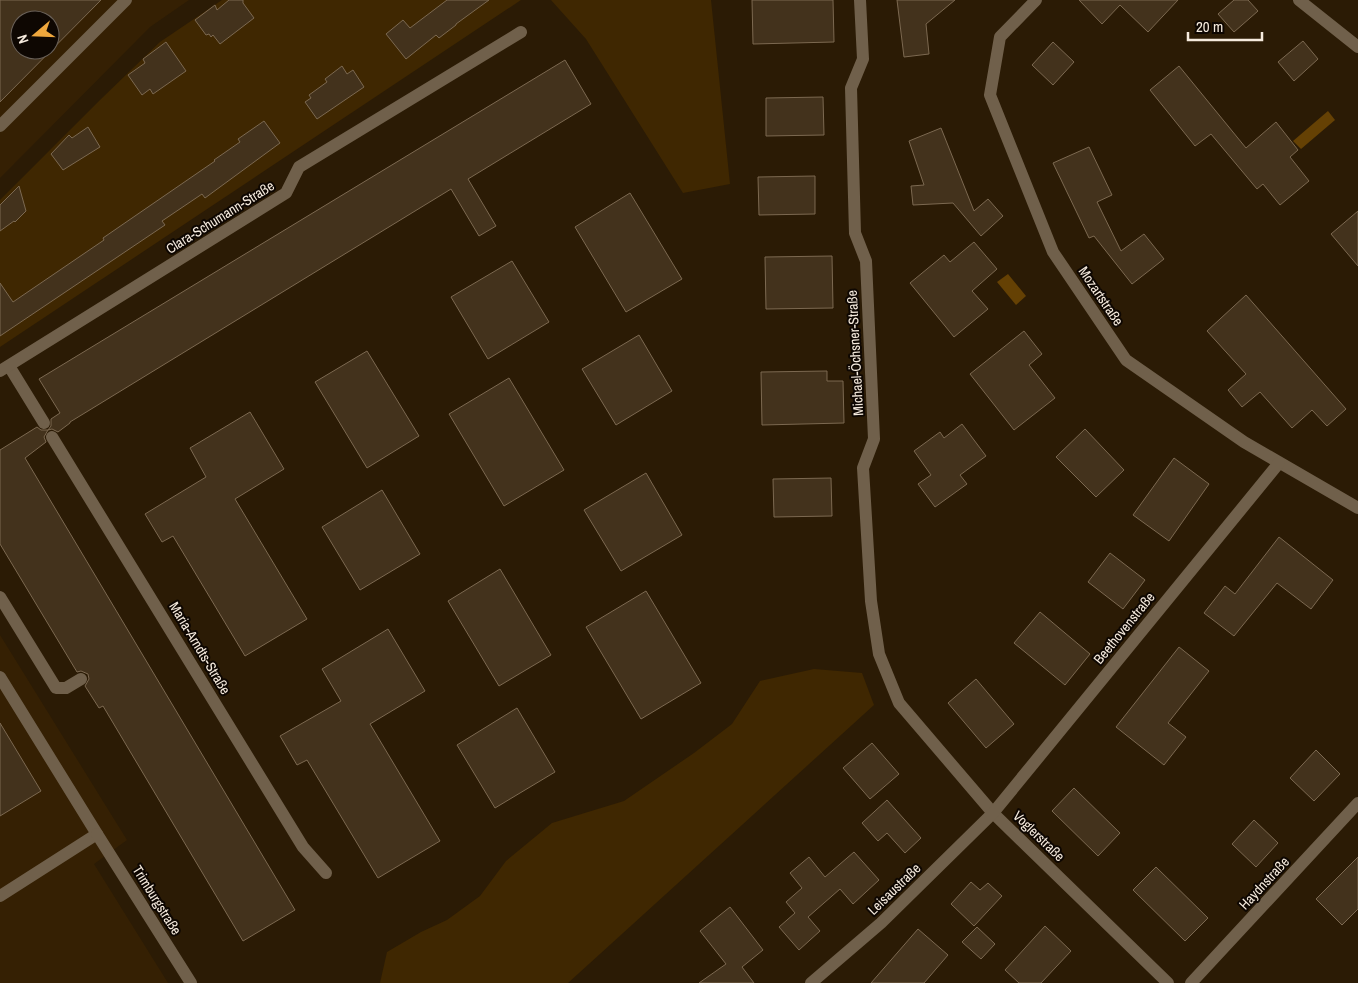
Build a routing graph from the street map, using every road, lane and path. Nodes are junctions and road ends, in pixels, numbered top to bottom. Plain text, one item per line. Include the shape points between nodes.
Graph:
1 (126, 0) edge
2 (860, 0) edge
3 (1036, 0) edge
4 (1299, 0) edge
5 (521, 32) dead end
6 (1358, 47) edge
7 (0, 126) edge
8 (5, 369) edge
9 (44, 423) dead end
10 (52, 437) dead end
11 (1279, 462) junction
12 (1358, 508) edge
13 (0, 597) edge
14 (0, 677) edge
15 (81, 680) dead end
16 (899, 703) joint
17 (1358, 803) edge
18 (993, 813) junction
19 (97, 834) junction
20 (326, 873) dead end
21 (0, 896) edge
22 (191, 983) edge
23 (811, 983) edge
24 (1168, 983) edge
25 (1192, 983) edge

1 - 7 street
2 - 16 street, Michael-Öchsner-Straße via 863,59 851,88 855,223 866,261 874,439 863,468 871,601 879,654
3 - 11 street, Mozartstraße via 1000,37 990,96 1053,252 1126,360 1244,442
4 - 6 street
5 - 8 street, Clara-Schumann-Straße via 299,166 286,193
8 - 9 street
10 - 20 street, Maria-Arndts-Straße via 304,847
11 - 12 street, Mozartstraße
11 - 18 street, Beethovenstraße
13 - 15 street via 56,688 66,688
14 - 19 street, Trimburgstraße
16 - 18 street, Voglerstraße
17 - 25 street, Haydnstraße
18 - 23 street, Leisaustraße via 882,923
18 - 24 street, Voglerstraße
19 - 21 street
19 - 22 street, Trimburgstraße

